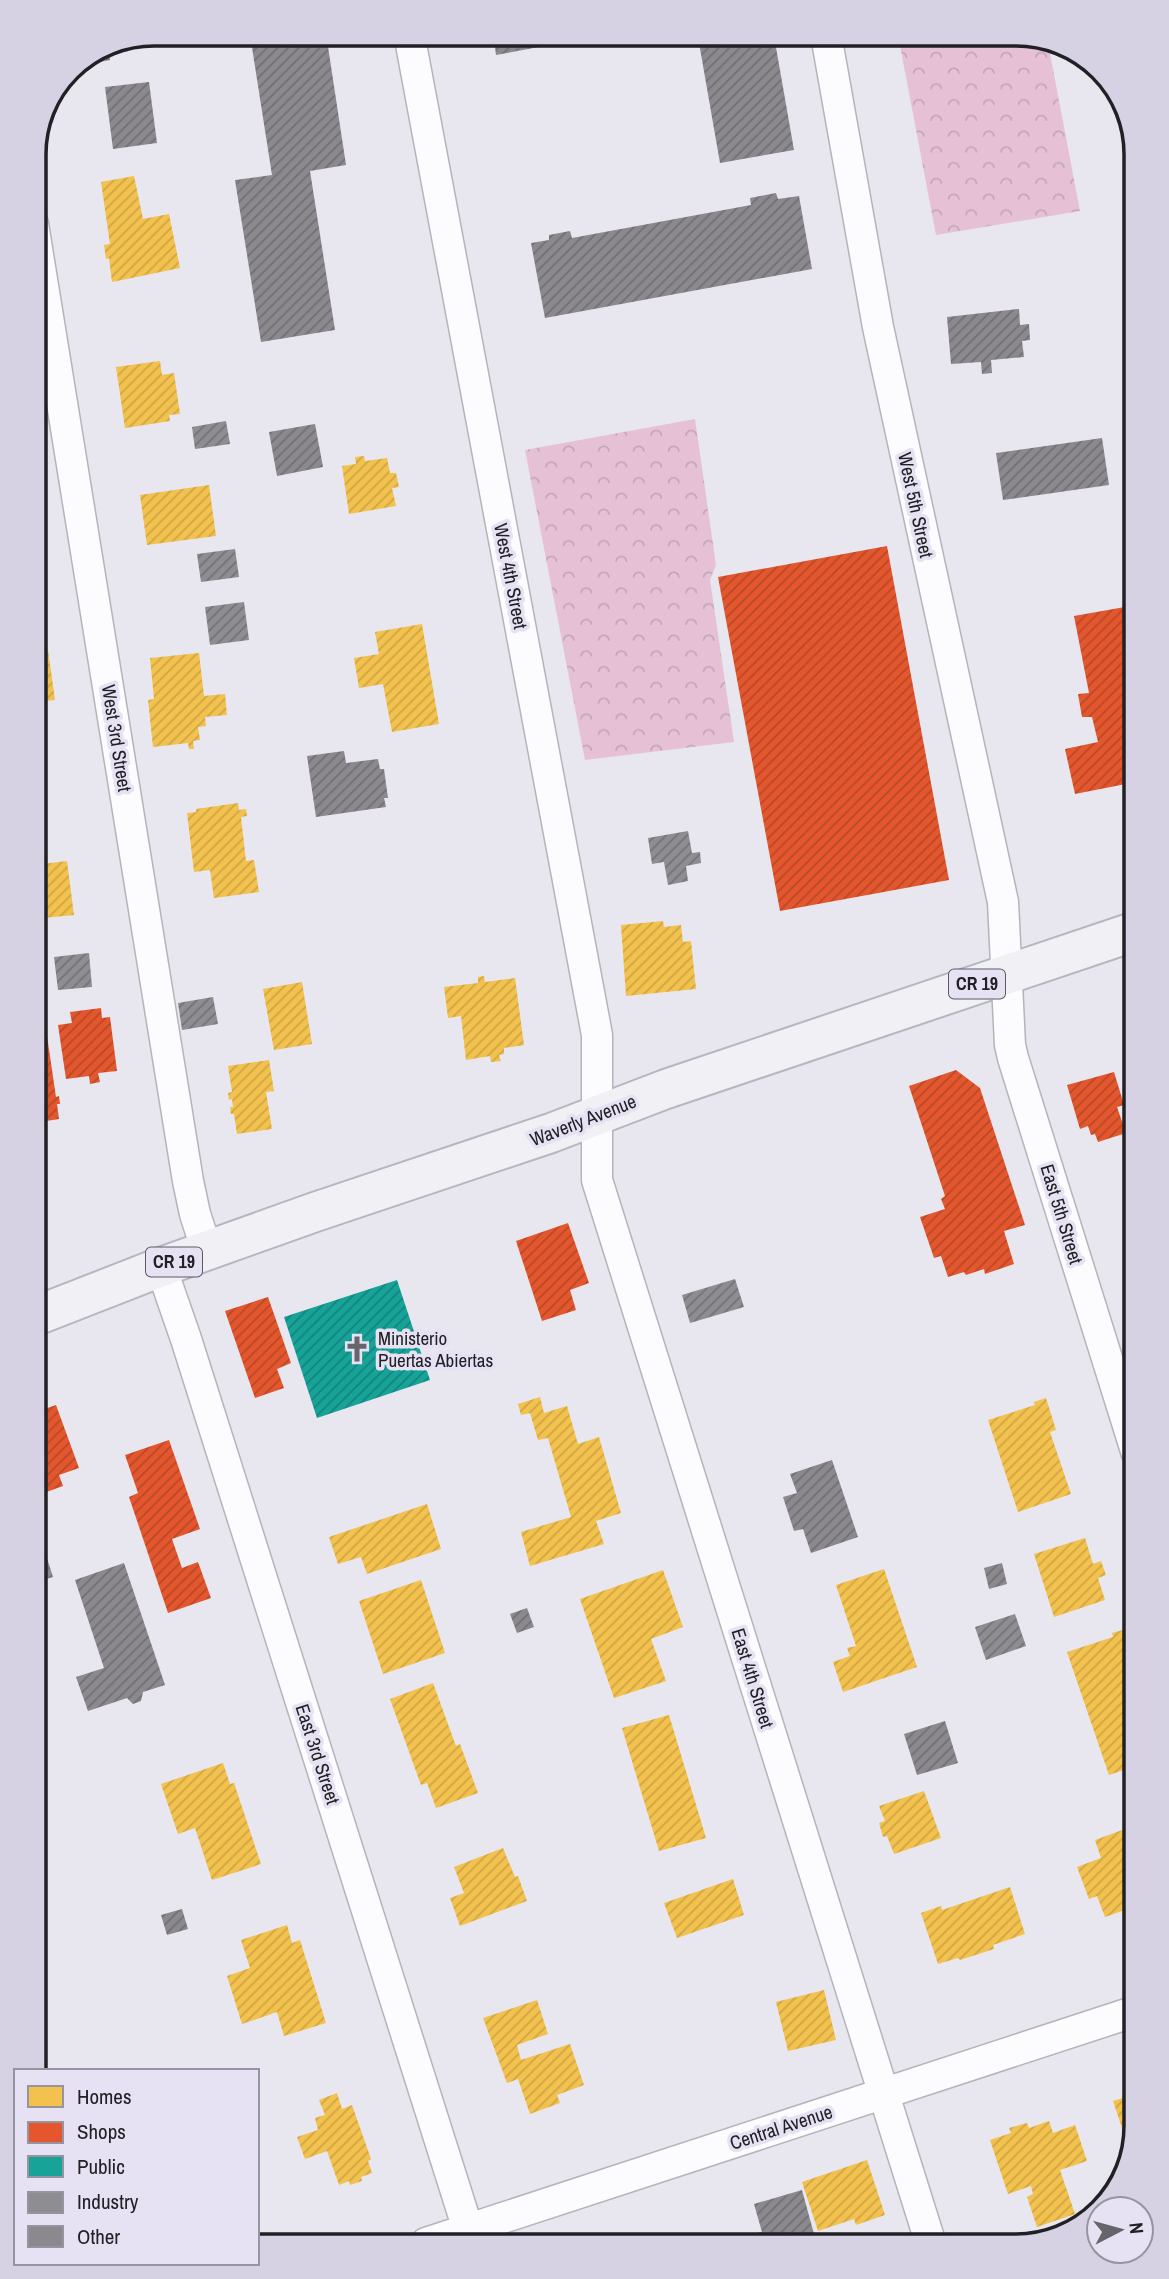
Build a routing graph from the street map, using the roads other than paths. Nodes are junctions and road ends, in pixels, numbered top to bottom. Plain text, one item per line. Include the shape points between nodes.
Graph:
1 (411, 45) edge
2 (828, 46) edge
3 (46, 304) edge
4 (1124, 936) edge
5 (1007, 974) junction
6 (599, 1115) junction
7 (207, 1251) junction
8 (161, 1267) junction
9 (45, 1312) edge
10 (1124, 1413) edge
11 (1124, 2015) edge
12 (883, 2095) junction
13 (469, 2233) edge
14 (475, 2233) edge
15 (928, 2234) edge

1 - 6 street, West 4th Street via 597,1035
2 - 5 street, West 5th Street via 878,327 1003,902
3 - 7 street, West 3rd Street via 188,1181
4 - 5 main road, Waverly Avenue / CR 19
5 - 6 main road, Waverly Avenue / CR 19
5 - 10 street, East 5th Street via 1013,1058
6 - 7 main road, Waverly Avenue / CR 19
6 - 12 street, East 4th Street via 597,1180
7 - 8 main road, Waverly Avenue / CR 19
8 - 9 main road, Waverly Avenue / CR 19
8 - 13 street, East 3rd Street
11 - 12 street, Central Avenue
12 - 14 street, Central Avenue
12 - 15 street, East 4th Street

